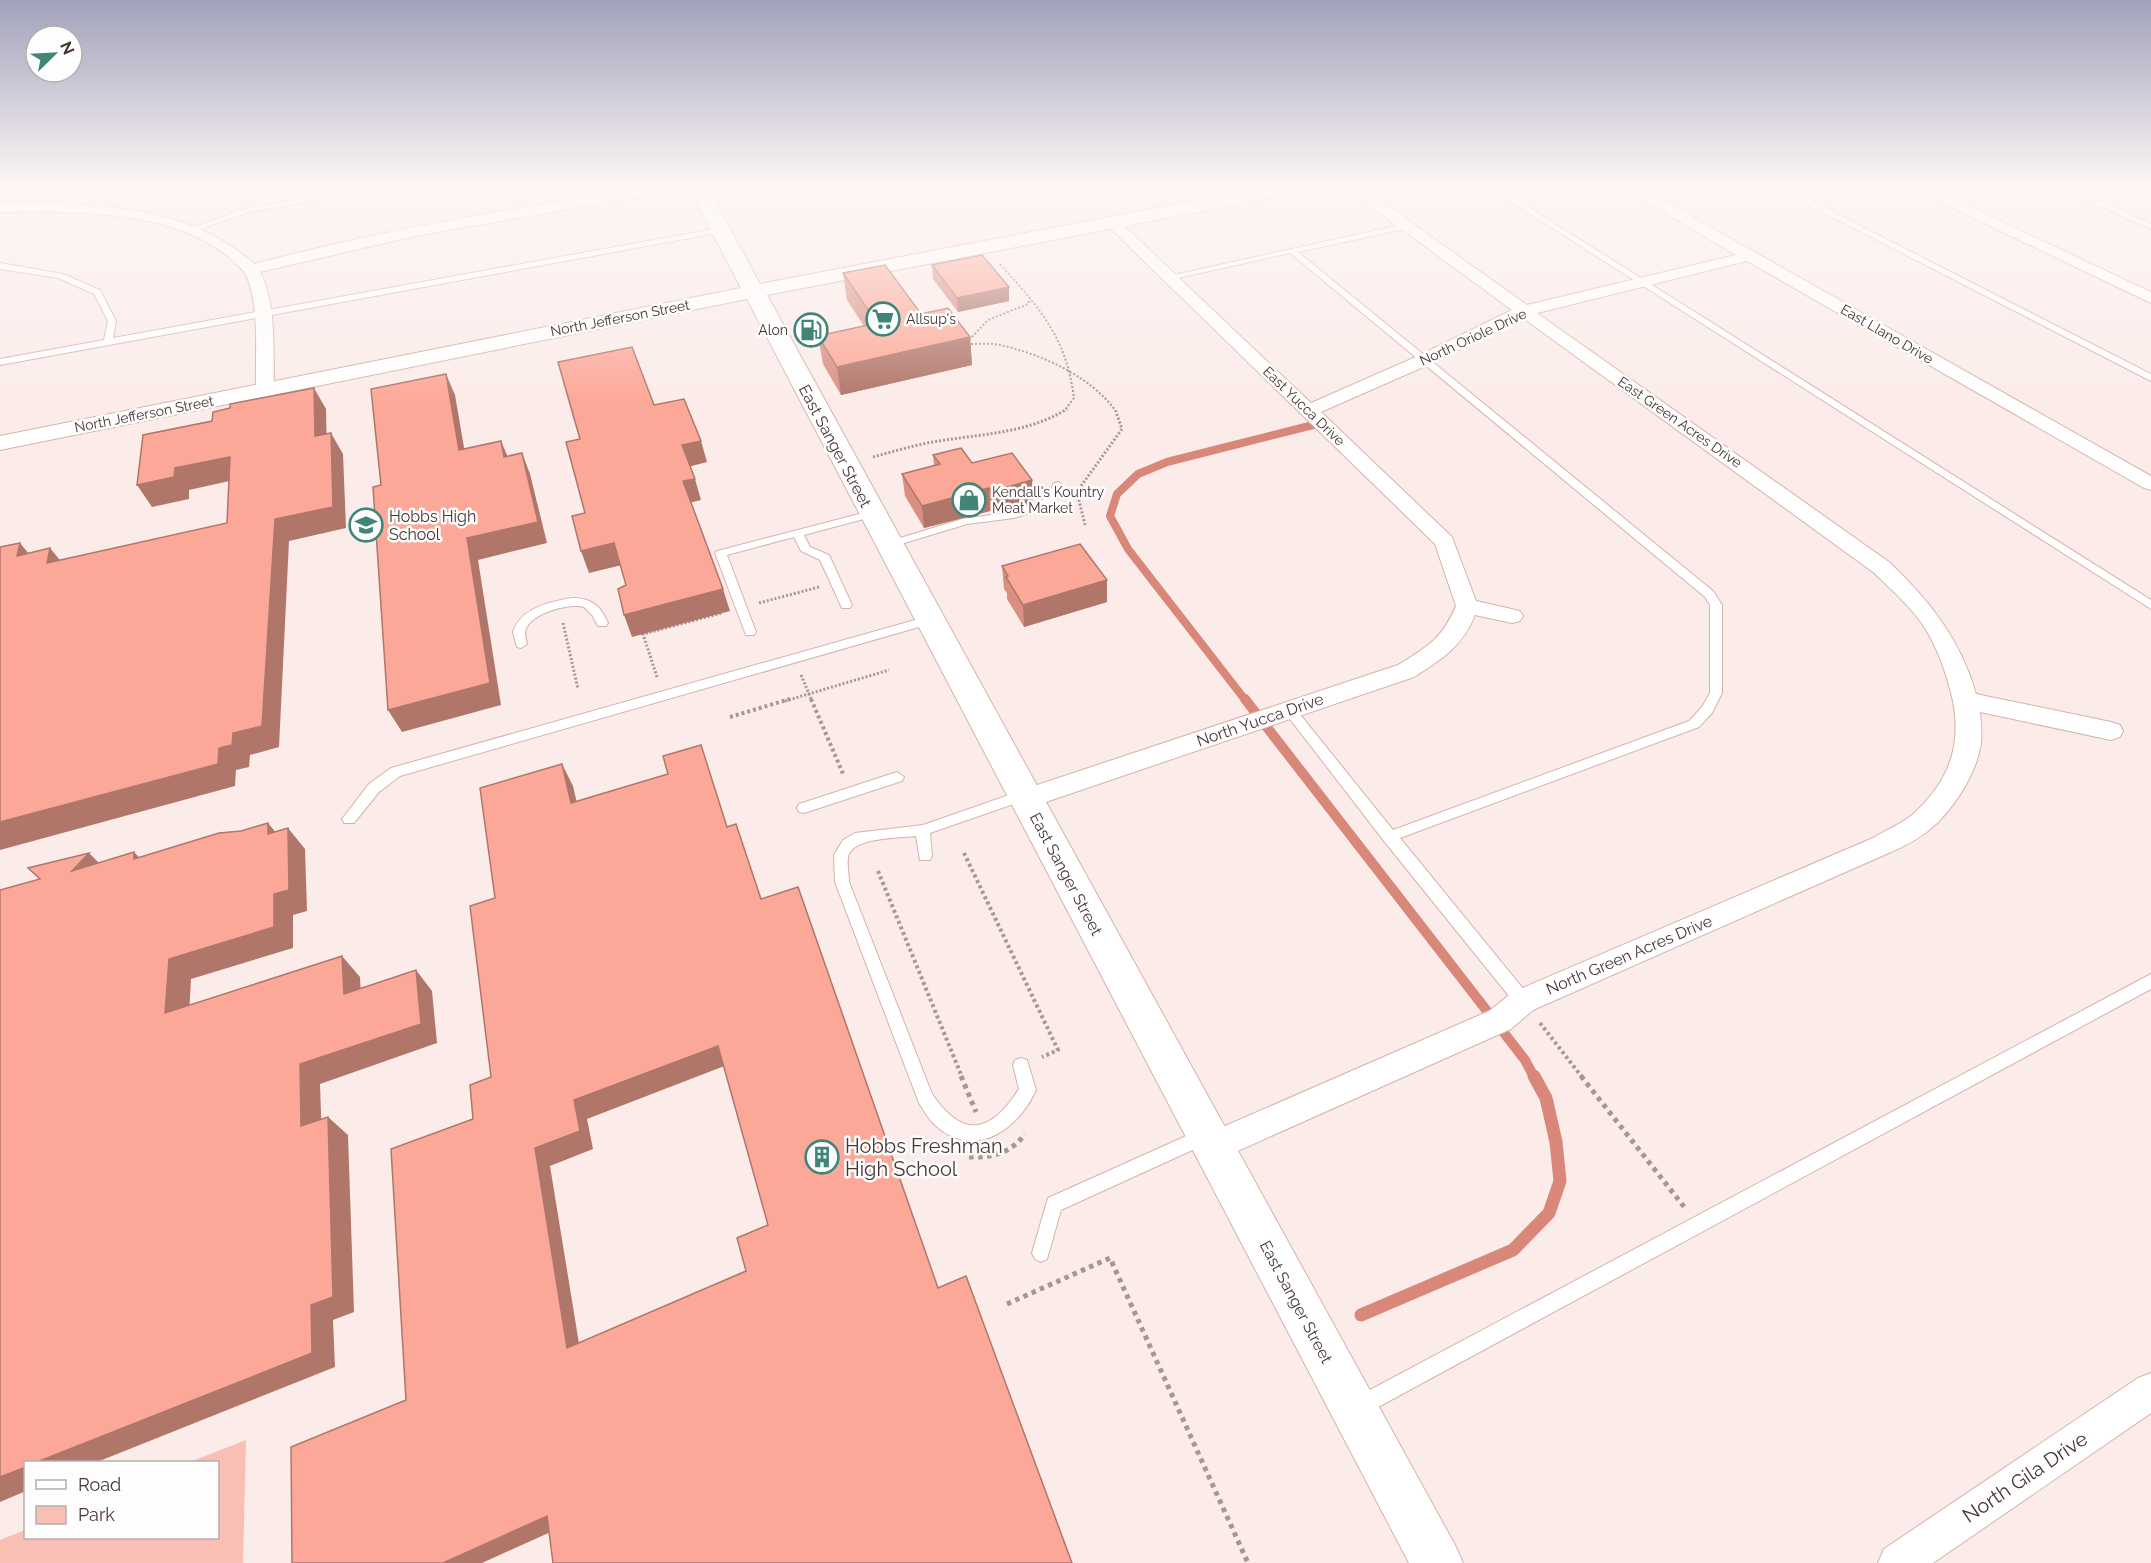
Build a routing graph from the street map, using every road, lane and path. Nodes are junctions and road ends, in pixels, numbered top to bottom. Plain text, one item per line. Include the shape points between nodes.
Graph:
1 (238, 257) edge
2 (294, 257) edge
3 (572, 257) edge
4 (734, 257) edge
5 (938, 257) edge
6 (994, 257) edge
7 (1148, 257) edge
8 (1260, 257) edge
9 (1299, 257) edge
10 (1448, 257) edge
11 (1601, 257) edge
12 (1745, 257) edge
13 (1751, 257) edge
14 (1914, 257) edge
15 (2064, 257) edge
16 (0, 266) edge
17 (252, 269) junction
18 (1169, 277) junction
19 (1641, 282) junction
20 (752, 292) junction
21 (2151, 298) edge
22 (1030, 299) junction
23 (1524, 311) junction
24 (263, 313) junction
25 (108, 343) junction
26 (1424, 360) junction
27 (0, 362) edge
28 (1071, 374) junction
29 (2151, 378) edge
30 (265, 390) junction
31 (1308, 411) junction
32 (0, 443) edge
33 (845, 464) junction
34 (2151, 484) edge
35 (1058, 485) dead end
36 (871, 514) junction
37 (1085, 525) dead end
38 (798, 533) junction
39 (888, 545) junction
40 (824, 586) dead end
41 (559, 604) junction
42 (2151, 604) edge
43 (846, 605) dead end
44 (1467, 606) junction
45 (741, 608) junction
46 (1512, 616) dead end
47 (929, 620) junction
48 (602, 623) dead end
49 (750, 632) dead end
50 (521, 644) dead end
51 (794, 658) junction
52 (889, 670) dead end
53 (657, 680) dead end
54 (578, 689) dead end
55 (809, 694) junction
56 (1964, 700) junction
57 (730, 717) dead end
58 (1268, 717) junction
59 (2110, 731) dead end
60 (897, 777) dead end
61 (850, 792) junction
62 (1024, 797) junction
63 (804, 808) dead end
64 (349, 819) dead end
65 (923, 830) junction
66 (1389, 837) junction
67 (964, 853) dead end
68 (925, 856) dead end
69 (878, 871) dead end
70 (2151, 981) edge
71 (1523, 1001) junction
72 (1028, 1063) joint
73 (1026, 1130) dead end
74 (984, 1132) junction
75 (1210, 1141) junction
76 (994, 1155) junction
77 (958, 1156) dead end
78 (1698, 1224) junction
79 (1041, 1253) dead end
80 (1007, 1304) dead end
81 (2151, 1391) edge
82 (1354, 1409) junction
83 (1248, 1563) edge
84 (1437, 1563) edge
85 (1898, 1563) edge

1 - 17 street
2 - 17 street
3 - 24 lane
4 - 20 main road, East Sanger Street
5 - 20 main road, North Jefferson Street
6 - 22 path
7 - 18 street, East Yucca Drive
8 - 18 lane
9 - 26 lane
10 - 23 street, East Green Acres Drive
11 - 19 lane
12 - 19 street, North Oriole Drive
13 - 34 street, East Llano Drive
14 - 29 lane
15 - 21 street
16 - 25 lane via 60,276 97,292 111,321
17 - 24 street
18 - 31 street, East Yucca Drive
19 - 23 street, North Oriole Drive
19 - 42 lane
20 - 30 main road, North Jefferson Street
20 - 33 main road, East Sanger Street
22 - 28 path via 1051,324 1069,360
22 - 28 path via 1028,304 992,315 978,326 967,344 998,345 1037,356
23 - 26 street, North Oriole Drive
23 - 56 street, East Green Acres Drive via 1881,567 1936,627 1958,670
24 - 25 lane
24 - 30 street
25 - 27 lane
26 - 31 street, North Oriole Drive
26 - 66 lane via 1709,594 1716,605 1716,693 1694,724
28 - 33 path via 1074,398 1067,409 1047,420 1013,430 927,443
28 - 37 path via 1098,390 1115,409 1122,429 1079,492
30 - 32 main road, North Jefferson Street
31 - 44 street, East Yucca Drive via 1445,542
33 - 36 main road, East Sanger Street
35 - 39 lane via 1053,497 1043,505 1014,515 966,521
36 - 38 lane
36 - 39 main road, East Sanger Street
38 - 43 lane via 805,549 825,558
38 - 45 lane via 721,553
39 - 47 main road, East Sanger Street
40 - 45 path
41 - 48 lane via 586,603 598,612
41 - 50 lane via 545,608 522,624
41 - 54 path
44 - 46 street
44 - 58 street, North Yucca Drive via 1458,632 1444,647 1406,671
45 - 49 lane
45 - 53 path via 643,634
47 - 51 lane
47 - 62 main road, East Sanger Street
51 - 55 path
51 - 64 lane via 396,772 375,788
52 - 55 path
55 - 57 path
55 - 61 path
56 - 59 street
56 - 71 street, North Green Acres Drive via 1969,713 1965,758 1938,804 1919,823 1882,845
58 - 62 street, North Yucca Drive
58 - 66 lane
60 - 61 lane
61 - 63 lane
62 - 65 lane
62 - 75 main road, East Sanger Street
65 - 68 lane
65 - 74 lane via 868,835 848,844 841,855 842,882 925,1098 941,1120 967,1134
66 - 71 lane
67 - 72 path via 1058,1050
69 - 74 path
70 - 78 lane
71 - 75 street, North Green Acres Drive via 1488,1025
71 - 78 path
72 - 74 lane via 1028,1090 1010,1118
73 - 76 path via 1021,1139
74 - 76 path
75 - 79 lane via 1054,1204
75 - 82 main road, East Sanger Street
76 - 77 path
78 - 82 lane
80 - 83 path via 1110,1258
81 - 85 street, North Gila Drive
82 - 84 main road, East Sanger Street

